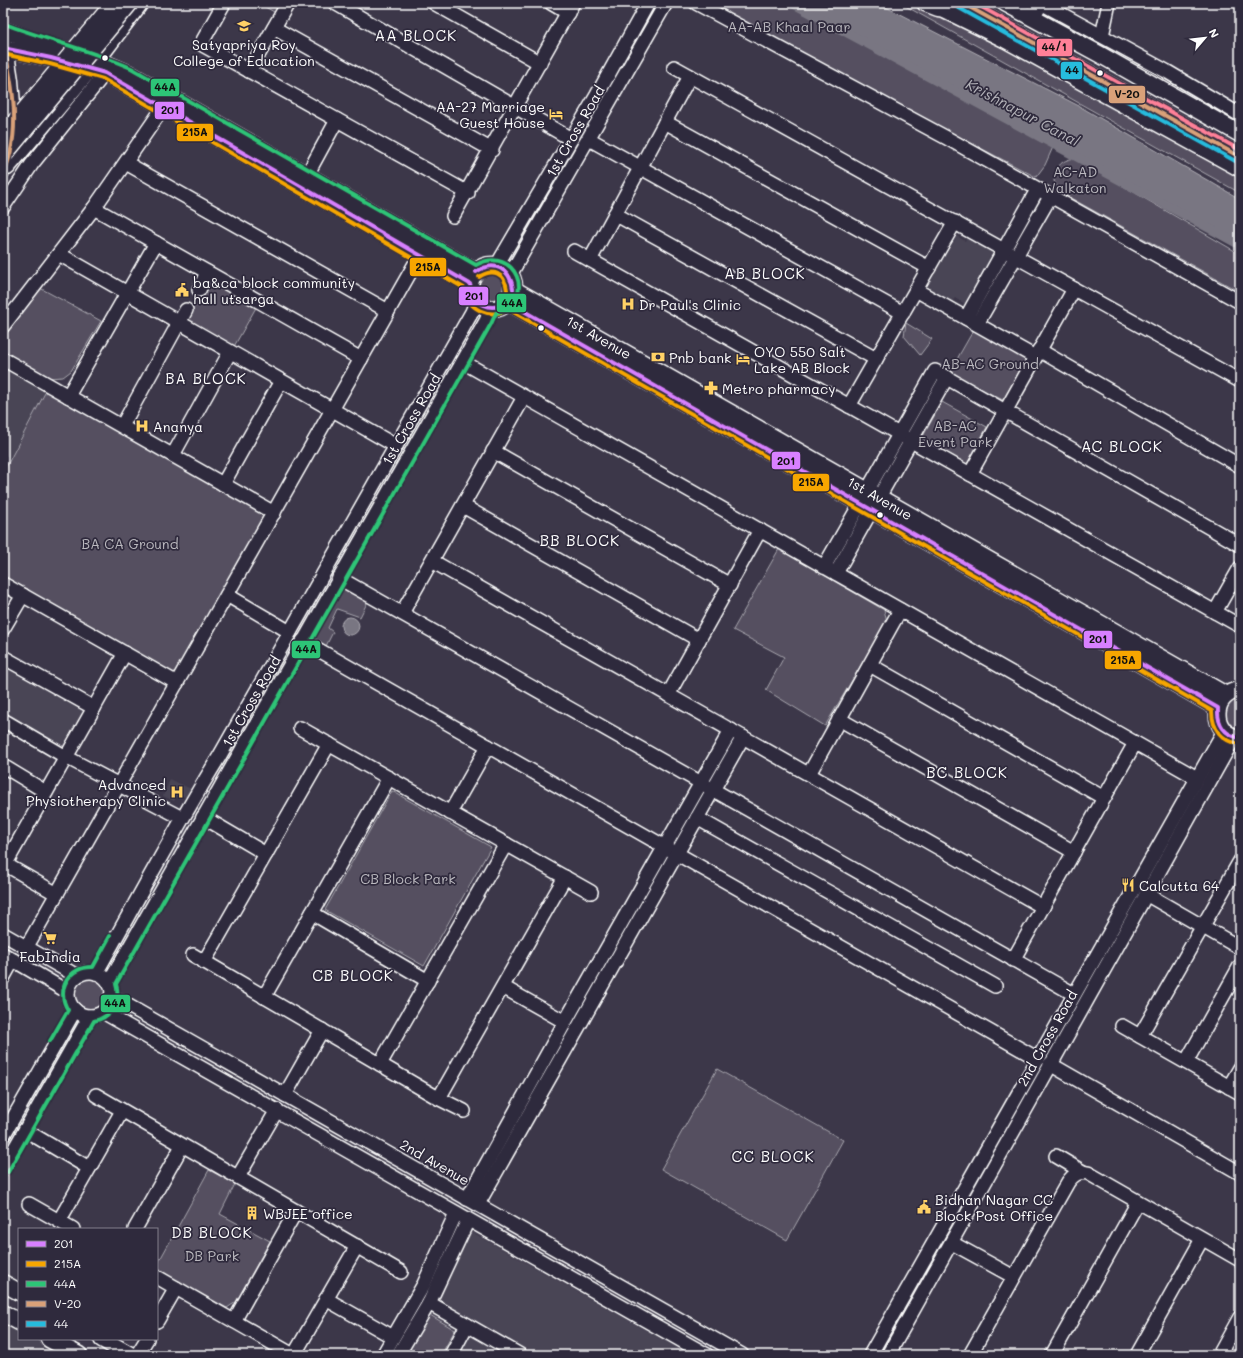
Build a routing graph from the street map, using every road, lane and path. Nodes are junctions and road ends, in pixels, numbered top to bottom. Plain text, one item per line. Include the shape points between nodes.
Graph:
1 (104, 3) edge
2 (114, 3) edge
3 (130, 3) edge
4 (140, 3) edge
5 (224, 3) edge
6 (288, 3) edge
7 (335, 3) edge
8 (434, 3) edge
9 (551, 3) edge
10 (648, 3) edge
11 (666, 3) edge
12 (696, 3) edge
13 (962, 3) edge
14 (1005, 3) edge
15 (1040, 3) edge
16 (1109, 3) edge
17 (932, 5) edge
18 (571, 8) edge
19 (979, 12) junction
20 (1032, 17) junction
21 (274, 28) junction
22 (3, 30) edge
23 (1102, 36) junction
24 (3, 46) edge
25 (61, 55) junction
26 (540, 63) junction
27 (97, 67) junction
28 (674, 67) dead end
29 (249, 71) junction
30 (690, 76) junction
31 (597, 95) junction
32 (610, 102) junction
33 (516, 107) junction
34 (163, 108) junction
35 (1240, 115) edge
36 (337, 120) junction
37 (665, 122) junction
38 (1240, 134) edge
39 (3, 136) edge
40 (571, 139) junction
41 (589, 139) junction
42 (492, 150) junction
43 (1240, 157) edge
44 (126, 163) junction
45 (4, 165) edge
46 (640, 168) junction
47 (1240, 170) edge
48 (307, 175) junction
49 (1038, 190) junction
50 (468, 193) junction
51 (1050, 197) junction
52 (3, 207) edge
53 (94, 208) junction
54 (615, 214) junction
55 (453, 216) dead end
56 (372, 220) junction
57 (955, 222) junction
58 (156, 243) junction
59 (1004, 250) junction
60 (574, 251) dead end
61 (58, 254) junction
62 (420, 255) junction
63 (1016, 256) junction
64 (590, 260) junction
65 (497, 265) junction
66 (929, 268) junction
67 (207, 272) junction
68 (473, 278) junction
69 (510, 288) junction
70 (1074, 289) junction
71 (199, 290) dead end
72 (916, 290) junction
73 (128, 294) junction
74 (476, 302) junction
75 (1240, 302) edge
76 (491, 308) junction
77 (186, 310) dead end
78 (388, 311) junction
79 (903, 313) junction
80 (966, 318) junction
81 (179, 323) junction
82 (977, 324) junction
83 (3, 326) edge
84 (230, 352) junction
85 (1037, 354) junction
86 (3, 359) edge
87 (876, 359) junction
88 (361, 360) junction
89 (463, 362) junction
90 (941, 374) junction
91 (281, 381) junction
92 (1240, 381) edge
93 (68, 396) junction
94 (524, 397) junction
95 (849, 406) junction
96 (332, 410) junction
97 (1005, 410) junction
98 (122, 426) junction
99 (899, 434) junction
100 (911, 441) junction
101 (396, 446) junction
102 (494, 451) junction
103 (173, 455) junction
104 (1240, 466) edge
105 (970, 474) junction
106 (223, 484) junction
107 (869, 501) junction
108 (463, 506) junction
109 (274, 513) junction
110 (352, 523) junction
111 (760, 530) junction
112 (366, 531) junction
113 (1240, 545) edge
114 (432, 561) junction
115 (824, 567) junction
116 (1240, 568) edge
117 (836, 573) junction
118 (339, 578) junction
119 (3, 584) edge
120 (730, 585) junction
121 (22, 595) junction
122 (227, 595) junction
123 (900, 610) junction
124 (1215, 612) junction
125 (402, 613) junction
126 (1240, 626) edge
127 (3, 629) edge
128 (290, 632) junction
129 (699, 640) junction
130 (303, 642) junction
131 (125, 653) junction
132 (3, 657) edge
133 (870, 665) junction
134 (177, 683) junction
135 (668, 695) junction
136 (1228, 698) edge
137 (94, 708) junction
138 (839, 719) junction
139 (3, 720) edge
140 (300, 728) dead end
141 (731, 730) junction
142 (1233, 736) edge
143 (743, 737) junction
144 (1135, 743) junction
145 (329, 744) junction
146 (488, 746) junction
147 (66, 757) junction
148 (3, 766) edge
149 (809, 774) junction
150 (389, 778) junction
151 (1197, 778) junction
152 (701, 783) junction
153 (119, 785) junction
154 (713, 789) junction
155 (46, 792) junction
156 (1104, 798) junction
157 (1189, 806) junction
158 (450, 813) junction
159 (203, 817) junction
160 (182, 818) junction
161 (697, 818) junction
162 (506, 844) junction
163 (665, 846) junction
164 (1074, 852) junction
165 (676, 853) junction
166 (266, 854) junction
167 (1240, 861) edge
168 (4, 864) edge
169 (153, 873) junction
170 (565, 877) junction
171 (167, 881) junction
172 (591, 892) dead end
173 (57, 894) junction
174 (1146, 894) junction
175 (1043, 907) junction
176 (312, 914) junction
177 (1202, 926) junction
178 (3, 934) edge
179 (26, 948) junction
180 (1240, 948) edge
181 (193, 956) dead end
182 (8, 957) edge
183 (1013, 960) junction
184 (204, 962) junction
185 (597, 966) junction
186 (1240, 966) edge
187 (609, 972) junction
188 (96, 973) junction
189 (77, 976) junction
190 (3, 978) edge
191 (428, 981) junction
192 (109, 983) junction
193 (995, 986) dead end
194 (503, 987) junction
195 (68, 992) junction
196 (1074, 994) junction
197 (111, 996) junction
198 (264, 997) junction
199 (75, 1010) junction
200 (103, 1012) junction
201 (90, 1016) junction
202 (565, 1022) junction
203 (1057, 1026) junction
204 (1122, 1026) dead end
205 (322, 1030) junction
206 (1068, 1032) junction
207 (1140, 1036) junction
208 (1038, 1060) junction
209 (1186, 1062) junction
210 (380, 1064) junction
211 (1050, 1064) junction
212 (1240, 1068) edge
213 (1235, 1090) edge
214 (96, 1095) dead end
215 (285, 1095) junction
216 (439, 1098) junction
217 (277, 1110) junction
218 (122, 1111) junction
219 (464, 1111) dead end
220 (25, 1130) junction
221 (3, 1136) edge
222 (182, 1146) junction
223 (1056, 1156) dead end
224 (3, 1168) edge
225 (90, 1168) junction
226 (1083, 1172) junction
227 (1240, 1172) edge
228 (238, 1177) junction
229 (959, 1198) junction
230 (472, 1202) junction
231 (1138, 1202) junction
232 (29, 1204) dead end
233 (973, 1205) junction
234 (296, 1211) junction
235 (456, 1214) junction
236 (468, 1220) junction
237 (59, 1221) junction
238 (515, 1226) junction
239 (71, 1228) edge
240 (136, 1228) edge
241 (1202, 1239) junction
242 (506, 1241) junction
243 (952, 1243) junction
244 (357, 1246) junction
245 (1240, 1260) edge
246 (401, 1272) dead end
247 (1014, 1277) junction
248 (158, 1278) edge
249 (3, 1283) edge
250 (176, 1288) junction
251 (18, 1291) edge
252 (326, 1299) junction
253 (429, 1303) junction
254 (408, 1311) junction
255 (3, 1313) edge
256 (1240, 1317) edge
257 (420, 1318) junction
258 (158, 1320) edge
259 (18, 1321) edge
260 (234, 1321) junction
261 (467, 1325) junction
262 (393, 1337) junction
263 (51, 1340) edge
264 (104, 1340) edge
265 (146, 1340) edge
266 (79, 1355) edge
267 (130, 1355) edge
268 (138, 1355) edge
269 (293, 1355) edge
270 (383, 1355) edge
271 (398, 1355) edge
272 (451, 1355) edge
273 (520, 1355) edge
274 (707, 1355) edge
275 (742, 1355) edge
276 (870, 1355) edge
277 (888, 1355) edge
278 (970, 1355) edge
279 (1052, 1355) edge
280 (1137, 1355) edge
281 (1219, 1355) edge

1 - 25 main road
2 - 39 main road, bridge
3 - 45 main road, bridge
4 - 27 main road
5 - 29 street via 201,44
6 - 21 street
7 - 33 street
8 - 26 street
9 - 18 street
10 - 31 street
11 - 32 street, 1st Cross Road
12 - 49 street
13 - 19 main road
14 - 20 main road
15 - 20 main road
15 - 23 street
16 - 23 street
17 - 19 main road
17 - 47 street via 1005,41
18 - 26 street
19 - 43 main road
20 - 38 main road
21 - 29 street
21 - 42 street
22 - 25 main road
23 - 35 street
24 - 25 main road
24 - 45 main road via 11,81 12,107 12,134
25 - 27 main road
26 - 33 street
27 - 34 main road
27 - 45 main road
27 - 48 main road via 128,73
27 - 52 street
28 - 30 street
29 - 36 street
30 - 37 street
30 - 57 street
31 - 32 street
31 - 40 street
32 - 41 street, 1st Cross Road
33 - 40 street
33 - 42 street
34 - 44 street
34 - 56 main road
36 - 48 street
36 - 50 street
37 - 46 street
37 - 66 street
40 - 65 street
41 - 46 street
41 - 69 street, 1st Cross Road
42 - 50 street
44 - 53 street
44 - 78 street
46 - 54 street
46 - 79 street
48 - 56 main road
49 - 51 street
49 - 59 street
50 - 55 street
51 - 63 street
51 - 75 street
53 - 58 street
53 - 61 street
54 - 64 street
54 - 87 street
56 - 62 main road
56 - 68 main road
57 - 59 street
57 - 66 street
58 - 67 street
58 - 73 street
59 - 63 street
59 - 80 street
60 - 64 street
61 - 73 street
61 - 83 street
62 - 68 main road
62 - 78 street
63 - 70 street
63 - 82 street
64 - 95 street
65 - 68 main road via 486,266
65 - 69 main road via 502,267
66 - 72 street
67 - 71 street
67 - 88 street
68 - 74 main road via 471,294
69 - 76 main road via 503,305
69 - 107 main road, 1st Avenue via 638,368
70 - 85 street
70 - 92 street
72 - 79 street
72 - 80 street
73 - 81 street
73 - 93 street
74 - 76 main road
74 - 101 street, 1st Cross Road
76 - 89 street, 1st Cross Road
77 - 81 street
78 - 88 street
79 - 87 street
80 - 82 street
81 - 84 street
81 - 98 street
82 - 85 street
84 - 91 street
84 - 103 street
85 - 97 street
85 - 104 street
86 - 93 street
87 - 95 street
88 - 96 street
89 - 94 street
89 - 112 street, 1st Cross Road
90 - 97 street
90 - 99 street
90 - 100 street
91 - 96 street
91 - 106 street
93 - 98 street
94 - 102 street
94 - 111 street
95 - 99 street
96 - 101 street
96 - 109 street
97 - 105 street
97 - 113 street
98 - 103 street
99 - 100 street
99 - 107 street
100 - 105 street
100 - 107 street
101 - 110 street, 1st Cross Road
102 - 108 street
102 - 120 street
103 - 106 street
105 - 124 street
106 - 109 street
107 - 115 street
107 - 117 street
107 - 136 main road, 1st Avenue via 1119,643
108 - 114 street
108 - 129 street
109 - 122 street
110 - 112 street
110 - 128 street, 1st Cross Road
111 - 115 street
111 - 120 street
112 - 118 street, 1st Cross Road
114 - 125 street
114 - 135 street
115 - 117 street
116 - 124 street
117 - 123 street
118 - 125 street
118 - 130 street, 1st Cross Road
119 - 121 street
120 - 129 street
121 - 127 street
121 - 131 street
122 - 128 street
122 - 134 street
123 - 133 street
123 - 144 street
124 - 126 street
125 - 152 street
128 - 160 street, 1st Cross Road
129 - 135 street
130 - 146 street
130 - 159 street, 1st Cross Road
131 - 134 street
131 - 137 street
132 - 137 street
133 - 138 street
133 - 156 street
134 - 153 street
135 - 141 street
136 - 142 main road via 1218,720
137 - 147 street
138 - 149 street
138 - 164 street
139 - 147 street
140 - 145 street
141 - 143 street
141 - 152 street
142 - 151 street
142 - 157 street, 2nd Cross Road
143 - 149 street
143 - 154 street
144 - 151 street
144 - 156 street
145 - 150 street
145 - 166 street
146 - 158 street
146 - 163 street
147 - 153 street
147 - 155 street
148 - 155 street
149 - 175 street
150 - 158 street
150 - 176 street
151 - 157 street
152 - 154 street
152 - 163 street
153 - 160 street
153 - 173 street
154 - 161 street
154 - 183 street
155 - 168 street
156 - 164 street
157 - 174 street, 2nd Cross Road
157 - 196 street, 2nd Cross Road
158 - 162 street
159 - 166 street
159 - 171 street, 1st Cross Road
160 - 169 street, 1st Cross Road
161 - 165 street
161 - 193 street
162 - 170 street
162 - 191 street
163 - 165 street
163 - 185 street
164 - 175 street
165 - 187 street
165 - 208 street
166 - 184 street
167 - 177 street
168 - 173 street
169 - 171 street
169 - 188 street, 1st Cross Road
170 - 172 street
170 - 194 street
171 - 192 street, 1st Cross Road
173 - 179 street
174 - 177 street
174 - 206 street, 2nd Cross Road
175 - 183 street
176 - 191 street
176 - 198 street
177 - 180 street
177 - 207 street
178 - 179 street
179 - 189 street
181 - 184 street
182 - 190 street
182 - 195 street
183 - 196 street
184 - 198 street
185 - 187 street
185 - 202 street
186 - 209 street
187 - 230 street
188 - 189 street via 86,972
188 - 192 street
189 - 195 street
191 - 210 street
192 - 197 street
194 - 202 street
194 - 216 street
195 - 199 street via 69,1002
196 - 203 street, 2nd Cross Road
197 - 200 street via 109,1005
197 - 215 street, 2nd Avenue
198 - 205 street
199 - 201 street
199 - 221 street
200 - 201 street
200 - 217 street
201 - 220 street
202 - 230 street
203 - 206 street
203 - 208 street, 2nd Cross Road
204 - 207 street
205 - 210 street
205 - 215 street
206 - 211 street, 2nd Cross Road
207 - 209 street
208 - 229 street, 2nd Cross Road
209 - 213 street
210 - 216 street
211 - 227 street
211 - 233 street, 2nd Cross Road
212 - 213 street
214 - 218 street
215 - 230 street, 2nd Avenue
216 - 219 street
217 - 228 street
217 - 235 street
218 - 222 street
218 - 225 street
220 - 224 street
220 - 225 street
222 - 228 street
222 - 240 street
223 - 226 street
225 - 237 street
226 - 231 street
226 - 247 street via 1074,1175 1068,1182
228 - 234 street
229 - 233 street
229 - 276 street, 2nd Cross Road
230 - 238 street, 2nd Avenue
231 - 241 street
231 - 279 street
232 - 237 street
233 - 243 street, 2nd Cross Road
234 - 244 street
234 - 260 street
235 - 236 street
235 - 254 street via 424,1284
236 - 242 street
236 - 253 street
237 - 239 street
238 - 242 street
238 - 275 street, 2nd Avenue
241 - 245 street
241 - 280 street
242 - 274 street
243 - 247 street
243 - 277 street, 2nd Cross Road
244 - 246 street
244 - 252 street
247 - 278 street
248 - 250 street
249 - 251 main road
250 - 258 street
250 - 260 street
252 - 262 street
252 - 269 street
253 - 257 street
253 - 261 street
254 - 257 street
254 - 262 street
255 - 259 main road
256 - 281 street
257 - 271 street
260 - 269 street
261 - 272 street
261 - 273 street
262 - 270 street
263 - 266 main road
264 - 267 main road
265 - 268 street

